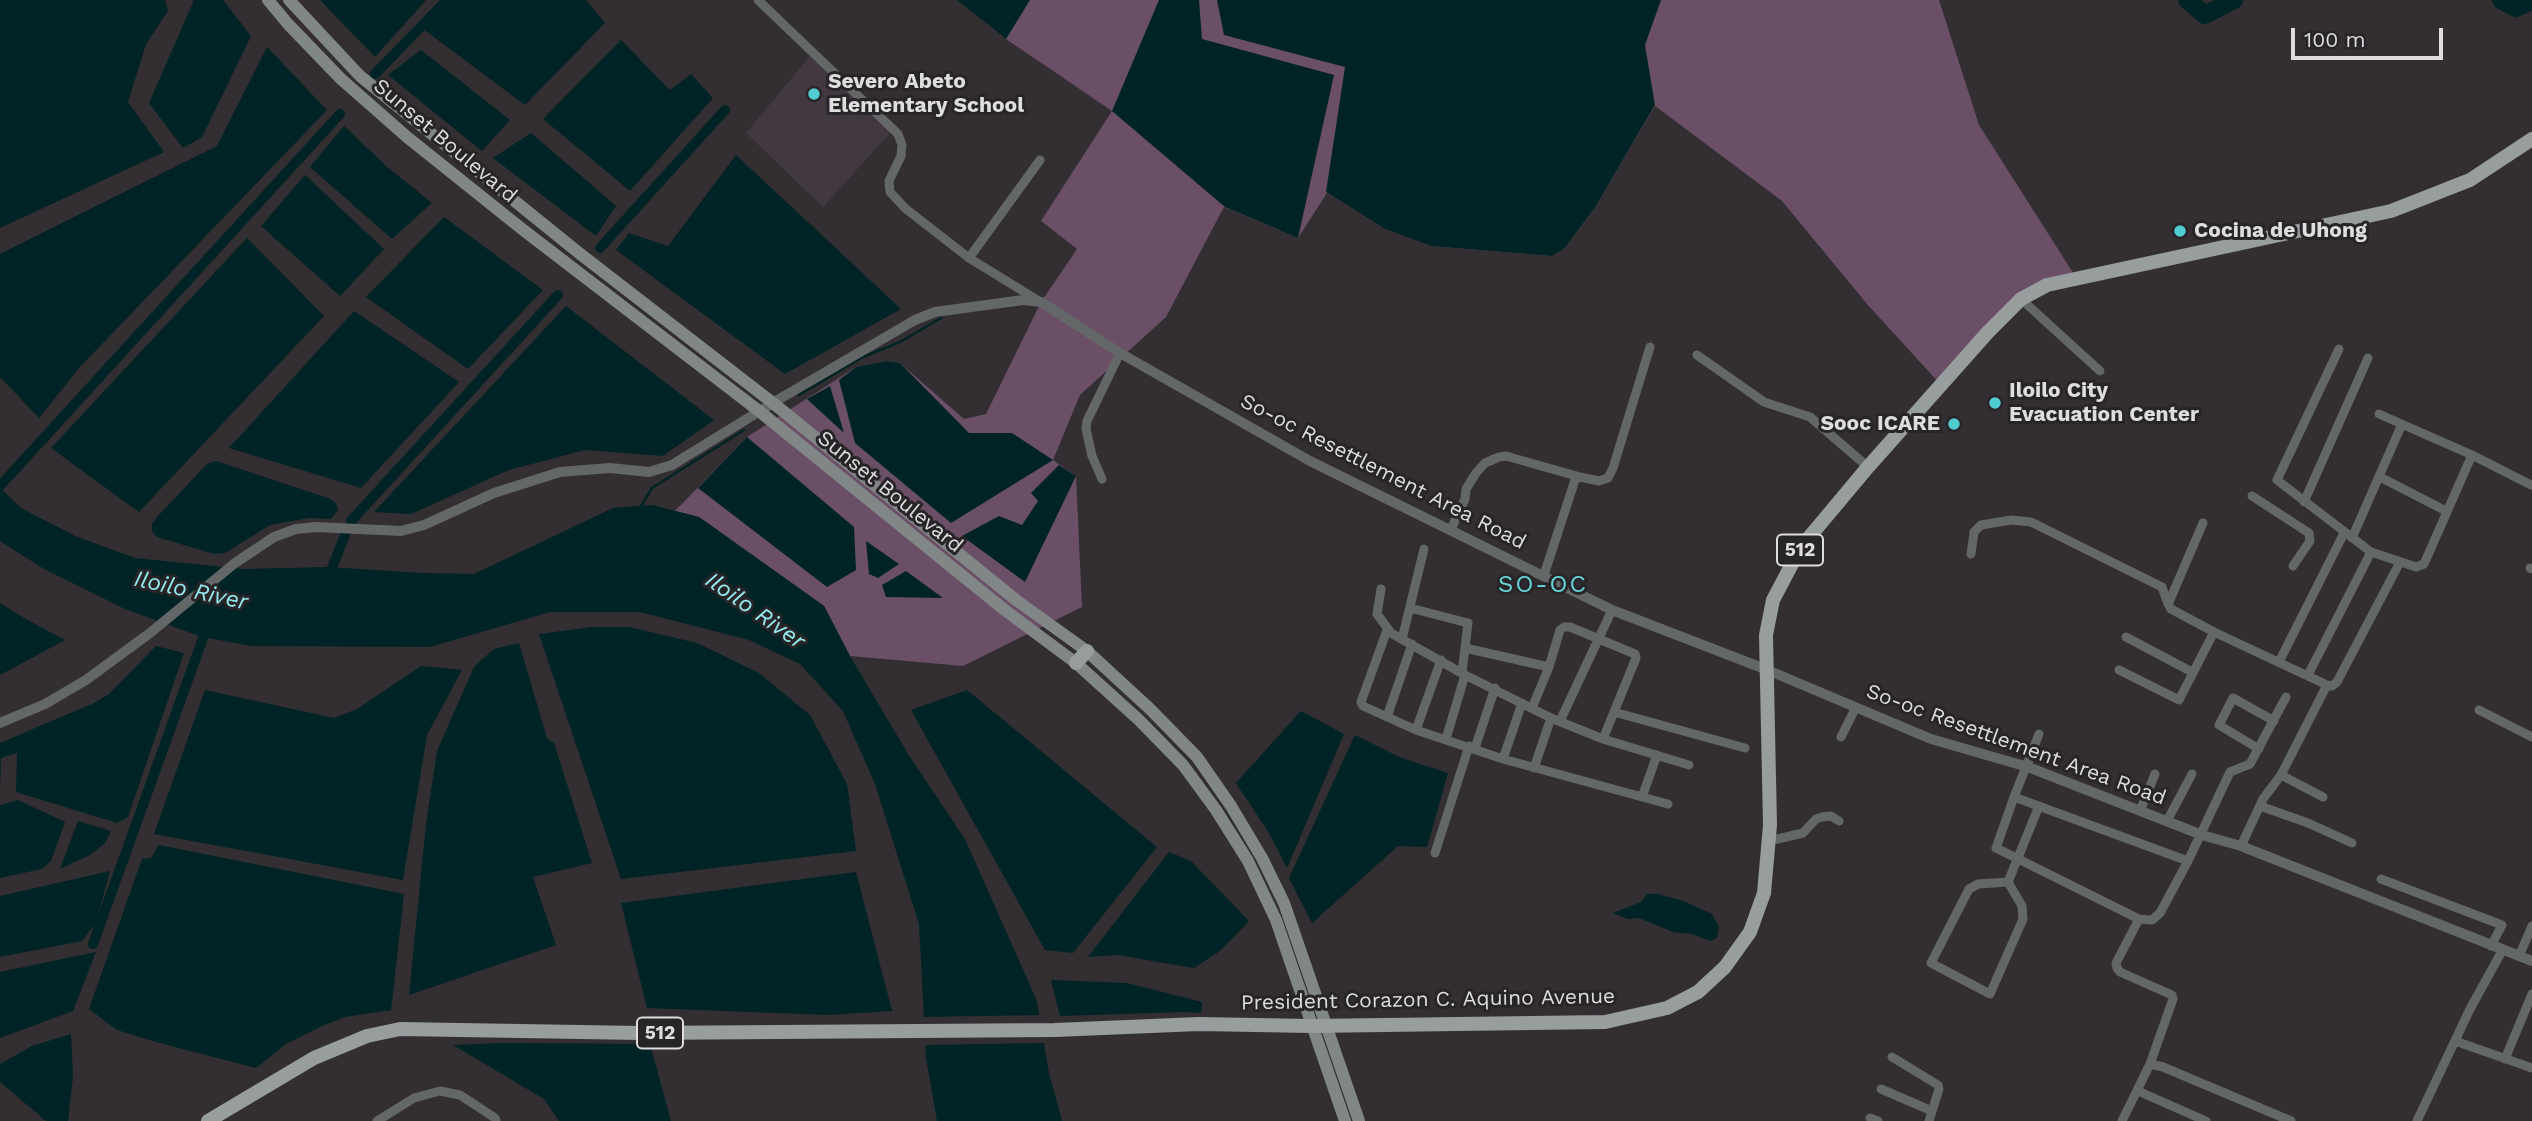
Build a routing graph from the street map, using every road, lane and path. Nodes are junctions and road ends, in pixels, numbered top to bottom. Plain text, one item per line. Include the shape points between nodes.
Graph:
1 (268, 0) edge
2 (289, 0) edge
3 (758, 0) edge
4 (2532, 139) edge
5 (1040, 160) dead end
6 (969, 258) junction
7 (2021, 299) junction
8 (1041, 302) junction
9 (1650, 347) dead end
10 (2339, 349) dead end
11 (1120, 353) junction
12 (1697, 355) dead end
13 (2368, 358) dead end
14 (2100, 371) dead end
15 (772, 403) junction
16 (760, 411) junction
17 (2379, 414) dead end
18 (2402, 424) junction
19 (2472, 455) junction
20 (1868, 467) junction
21 (1580, 477) junction
22 (2380, 477) junction
23 (1102, 479) dead end
24 (2531, 485) edge
25 (2252, 496) dead end
26 (2304, 502) junction
27 (2446, 511) junction
28 (2203, 523) dead end
29 (1451, 529) junction
30 (2348, 535) junction
31 (1424, 549) dead end
32 (2371, 552) junction
33 (1971, 554) dead end
34 (2400, 562) junction
35 (2293, 566) dead end
36 (1544, 575) junction
37 (1381, 589) dead end
38 (2168, 604) junction
39 (1409, 608) junction
40 (1612, 610) junction
41 (2214, 632) junction
42 (1391, 633) junction
43 (2126, 637) dead end
44 (1402, 639) junction
45 (1600, 639) junction
46 (1412, 644) junction
47 (1465, 648) junction
48 (1087, 651) junction
49 (1441, 660) junction
50 (2279, 662) junction
51 (1076, 663) junction
52 (1549, 667) junction
53 (1765, 669) junction
54 (2119, 670) dead end
55 (2193, 672) junction
56 (1464, 674) junction
57 (2308, 675) junction
58 (2326, 685) junction
59 (1494, 688) junction
60 (2286, 698) dead end
61 (1522, 703) junction
62 (1532, 708) junction
63 (1856, 708) junction
64 (2479, 710) dead end
65 (1614, 712) junction
66 (1387, 717) junction
67 (1556, 719) junction
68 (2274, 721) junction
69 (0, 723) edge
70 (1416, 730) junction
71 (2039, 734) dead end
72 (1841, 737) dead end
73 (2532, 737) edge
74 (1446, 739) junction
75 (1603, 739) junction
76 (1472, 747) junction
77 (1745, 748) dead end
78 (2259, 749) junction
79 (1657, 755) junction
80 (1503, 759) junction
81 (1689, 765) dead end
82 (2028, 767) junction
83 (1534, 768) junction
84 (2155, 774) dead end
85 (2192, 774) dead end
86 (2281, 775) junction
87 (1642, 797) junction
88 (2014, 797) junction
89 (2323, 797) dead end
90 (1668, 804) dead end
91 (2039, 806) junction
92 (2260, 806) junction
93 (2140, 811) junction
94 (1839, 821) dead end
95 (2167, 821) junction
96 (2202, 835) junction
97 (1769, 841) junction
98 (2352, 843) dead end
99 (2241, 846) junction
100 (1435, 853) dead end
101 (2019, 860) junction
102 (2188, 862) junction
103 (2381, 879) dead end
104 (2008, 882) junction
105 (2139, 919) junction
106 (2532, 926) edge
107 (2497, 948) junction
108 (2519, 956) junction
109 (2532, 961) edge
110 (2532, 994) edge
111 (1318, 1026) junction
112 (2455, 1041) junction
113 (1892, 1057) dead end
114 (2505, 1059) junction
115 (2150, 1064) junction
116 (2532, 1069) edge
117 (1881, 1089) dead end
118 (2138, 1091) junction
119 (1932, 1111) junction
120 (208, 1121) edge
121 (377, 1121) edge
122 (496, 1121) edge
123 (1345, 1121) edge
124 (1359, 1121) edge
125 (1929, 1121) edge
126 (2122, 1121) edge
127 (2206, 1121) edge
128 (2291, 1121) edge
129 (2417, 1121) edge

1 - 16 main road, Sunset Boulevard via 341,79 407,137
2 - 15 main road, Sunset Boulevard via 360,76
3 - 6 street via 898,134 901,156 889,181 890,192
4 - 7 main road, President Corazon C. Aquino Avenue / 512 via 2470,180 2391,211 2047,285
5 - 6 street
6 - 8 street
7 - 14 street
7 - 20 main road, President Corazon C. Aquino Avenue / 512
8 - 11 street, So-oc Resettlement Area Road
8 - 15 street via 1023,300 935,312 885,335
9 - 21 street via 1608,478
10 - 26 street via 2277,480
11 - 23 street via 1087,421 1092,456
11 - 29 street, So-oc Resettlement Area Road via 1310,461
12 - 20 street via 1764,402 1810,417
13 - 26 street
15 - 16 street
15 - 48 main road, Sunset Boulevard via 1016,600
16 - 51 main road, Sunset Boulevard
16 - 69 street via 672,466 649,472 610,468 560,472 401,531 316,527 274,537 86,680
17 - 18 street
18 - 19 street
18 - 22 street
19 - 24 street
19 - 27 street
20 - 53 main road, President Corazon C. Aquino Avenue / 512 via 1801,547 1773,600
21 - 29 street via 1499,457 1476,473
21 - 36 street via 1575,480
22 - 27 street
22 - 30 street
25 - 35 street via 2309,533 2310,541
26 - 30 street
27 - 34 street via 2424,564 2416,567
28 - 38 street
29 - 36 street, So-oc Resettlement Area Road
30 - 32 street
30 - 50 street
31 - 39 street
32 - 34 street
32 - 57 street
33 - 38 street via 1974,531 1981,525 2031,522 2158,584 2165,590
34 - 58 street via 2337,682
36 - 40 street, So-oc Resettlement Area Road
37 - 42 street via 1377,614
38 - 41 street
39 - 44 street
39 - 47 street via 1466,621
40 - 45 street
40 - 53 street, So-oc Resettlement Area Road
41 - 50 street
41 - 55 street
42 - 44 street
42 - 66 street via 1386,633 1379,648 1361,702
43 - 55 street
44 - 46 street
45 - 52 street via 1564,627
45 - 65 street via 1636,656
45 - 67 street
46 - 49 street
46 - 66 street
47 - 52 street
47 - 56 street
48 - 51 main road
48 - 111 main road, Sunset Boulevard via 1197,757 1231,806 1284,903
49 - 56 street
49 - 70 street
50 - 57 street
51 - 111 main road, Sunset Boulevard via 1183,765 1216,810 1248,861 1276,920
52 - 62 street
53 - 63 street, So-oc Resettlement Area Road
53 - 97 main road, President Corazon C. Aquino Avenue / 512
54 - 55 street via 2179,700
56 - 59 street
56 - 74 street
57 - 58 street
58 - 86 street
59 - 61 street
59 - 76 street
60 - 68 street
61 - 62 street
61 - 80 street
62 - 67 street
63 - 72 street
63 - 82 street, So-oc Resettlement Area Road via 1931,739
64 - 73 street
65 - 75 street
65 - 77 street
66 - 70 street
67 - 75 street
67 - 83 street
68 - 78 street
68 - 78 street via 2234,698 2219,725
70 - 74 street
71 - 82 street
74 - 76 street
75 - 79 street
76 - 80 street
76 - 100 street
78 - 96 street via 2250,764 2230,772
79 - 81 street
79 - 87 street
80 - 83 street
82 - 88 street
82 - 93 street, So-oc Resettlement Area Road
83 - 87 street
84 - 93 street
85 - 95 street
86 - 89 street
86 - 92 street
87 - 90 street
88 - 91 street
88 - 101 street via 1997,848
91 - 101 street
91 - 102 street
92 - 98 street
92 - 99 street
93 - 95 street, So-oc Resettlement Area Road
94 - 97 street via 1822,817 1803,833
95 - 96 street, So-oc Resettlement Area Road
96 - 99 street, So-oc Resettlement Area Road
96 - 102 street
97 - 111 main road, President Corazon C. Aquino Avenue / 512 via 1764,893 1750,932 1725,967 1698,992 1667,1007 1605,1022
99 - 107 street, So-oc Resettlement Area Road
101 - 104 street
101 - 105 street
102 - 105 street via 2160,913 2152,920
103 - 107 street via 2502,925
104 - 104 street via 1969,889 1931,963 1990,993 2023,919 2022,906
105 - 115 street via 2117,968 2173,999
106 - 108 street
107 - 108 street, So-oc Resettlement Area Road
107 - 112 street
108 - 109 street, So-oc Resettlement Area Road
110 - 114 street
111 - 120 main road, President Corazon C. Aquino Avenue / 512 via 640,1033 400,1029 367,1036 314,1058
111 - 123 main road, Sunset Boulevard
111 - 124 main road, Sunset Boulevard
112 - 114 street
112 - 129 street
113 - 119 street via 1938,1085
114 - 116 street
115 - 118 street
115 - 128 street
117 - 119 street
118 - 126 street
118 - 127 street
119 - 125 street
121 - 122 street via 414,1098 440,1091 460,1095

